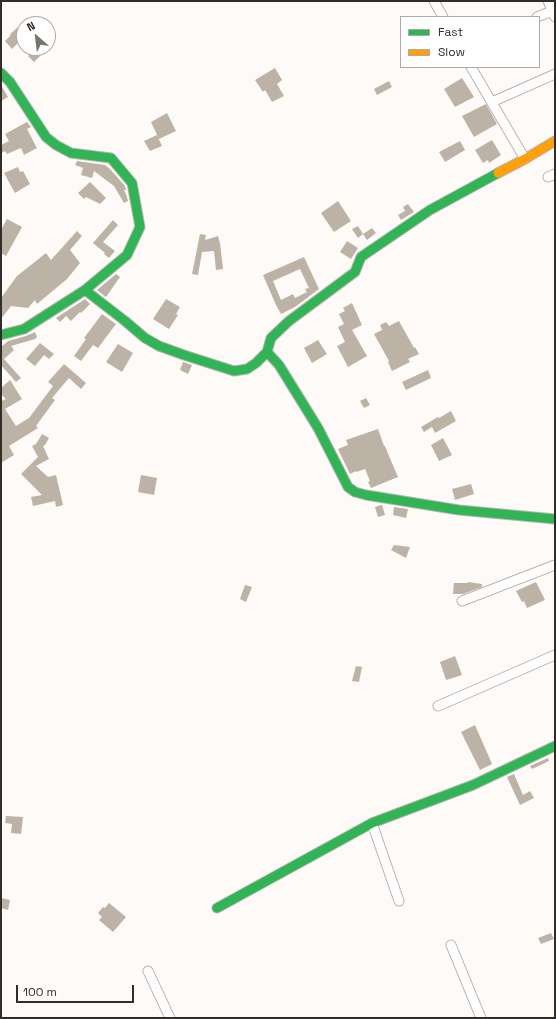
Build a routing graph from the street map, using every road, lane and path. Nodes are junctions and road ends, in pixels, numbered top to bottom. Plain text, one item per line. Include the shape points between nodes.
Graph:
1 (434, 1) edge
2 (548, 1) edge
3 (554, 13) edge
4 (442, 16) edge
5 (540, 16) edge
6 (472, 68) edge
7 (1, 73) edge
8 (555, 74) edge
9 (492, 102) junction
10 (555, 142) edge
11 (525, 159) junction
12 (85, 290) junction
13 (1, 335) edge
14 (267, 352) junction
15 (555, 519) edge
16 (555, 565) edge
17 (462, 601) dead end
18 (555, 655) edge
19 (438, 706) dead end
20 (555, 746) edge
21 (372, 823) junction
22 (399, 901) dead end
23 (217, 908) dead end
24 (451, 945) dead end
25 (148, 971) dead end
26 (170, 1018) edge
27 (481, 1018) edge

1 - 4 street
2 - 3 street
3 - 5 street
6 - 9 street
7 - 12 street via 10,82 46,137 71,153 111,158 132,183 140,227 137,234 127,255
8 - 9 street
9 - 11 street
10 - 11 street
11 - 14 street via 430,210 361,257 355,272 289,321 271,338
12 - 13 street via 24,329
12 - 14 street via 145,338 184,355 234,371 247,369
14 - 15 street via 279,365 318,428 348,487 355,492 459,510
16 - 17 street
18 - 19 street
20 - 21 street via 473,785
21 - 22 street
21 - 23 street
24 - 27 street
25 - 26 street

